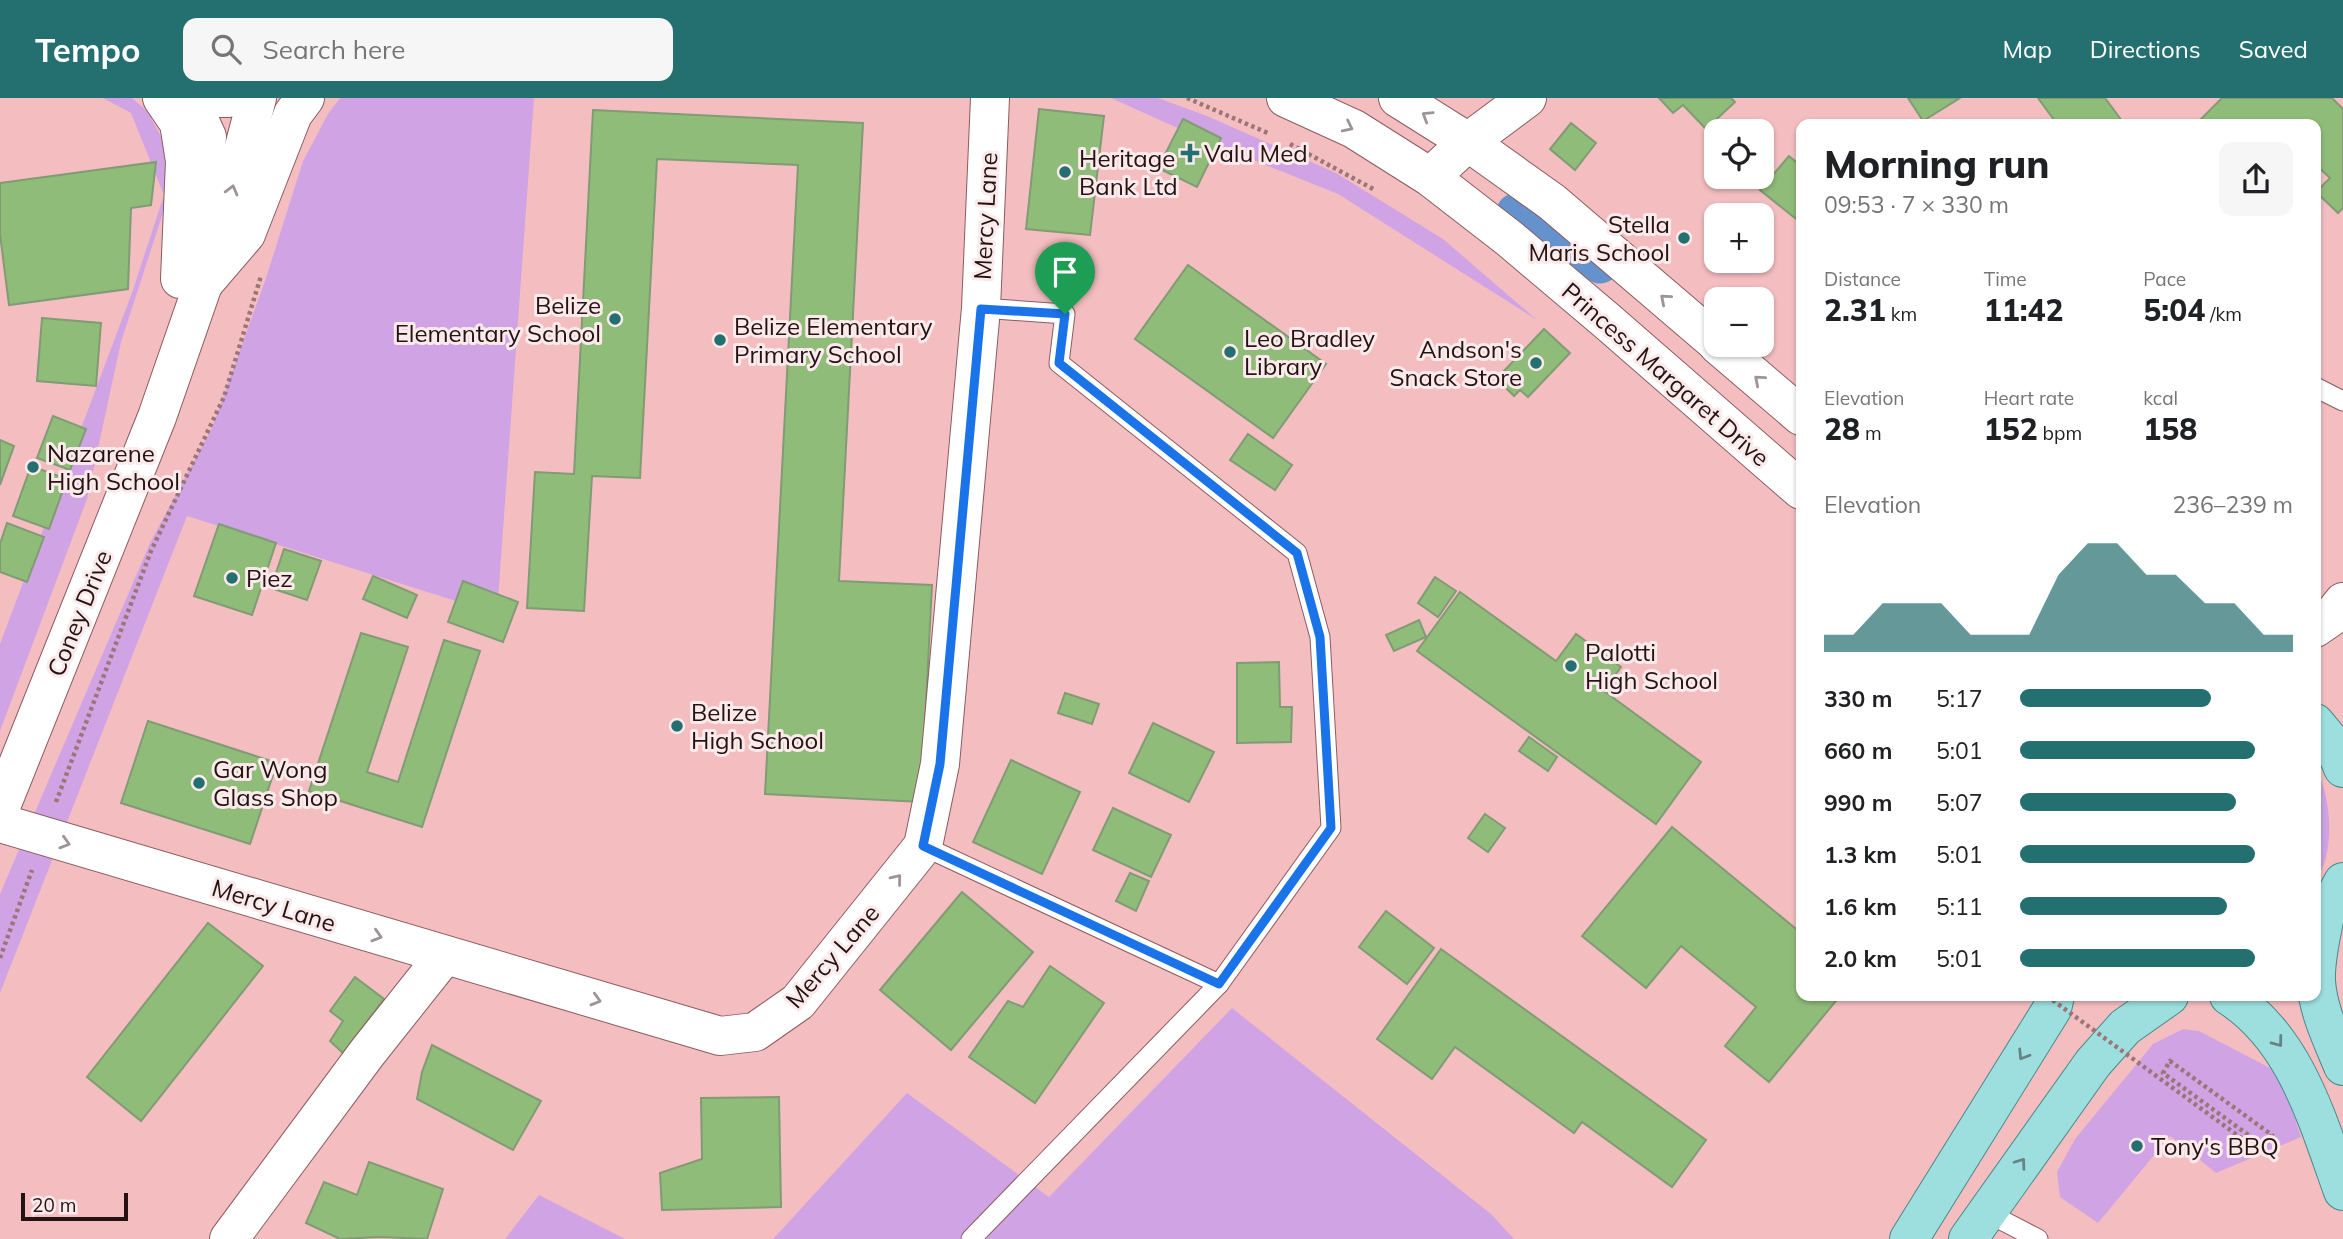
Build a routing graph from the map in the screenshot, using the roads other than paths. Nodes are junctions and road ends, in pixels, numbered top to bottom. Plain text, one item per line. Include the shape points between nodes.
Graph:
1 (162, 98) edge
2 (189, 98) edge
3 (204, 98) edge
4 (229, 98) edge
5 (257, 98) edge
6 (305, 98) edge
7 (990, 98) edge
8 (1286, 98) edge
9 (1398, 98) edge
10 (1527, 98) edge
11 (1468, 142) junction
12 (1430, 177) junction
13 (192, 281) junction
14 (981, 309) junction
15 (1704, 333) edge
16 (1732, 357) edge
17 (2321, 390) edge
18 (2343, 401) edge
19 (1796, 412) edge
20 (1796, 487) edge
21 (2343, 602) edge
22 (2321, 624) edge
23 (2321, 730) edge
24 (2343, 768) edge
25 (0, 809) edge
26 (0, 823) edge
27 (923, 846) junction
28 (2343, 882) edge
29 (2321, 918) edge
30 (444, 956) junction
31 (1219, 984) junction
32 (2054, 1001) edge
33 (2162, 1001) edge
34 (2235, 1001) edge
35 (2320, 1001) edge
36 (2343, 1066) edge
37 (2343, 1192) edge
38 (1977, 1225) edge
39 (236, 1236) edge
40 (971, 1239) edge
41 (1909, 1239) edge
42 (2038, 1239) edge

1 - 13 street via 179,123
2 - 13 street, Coney Drive via 206,137
3 - 4 street
13 -> 5 street, Coney Drive via 223,227
6 - 13 street via 293,114 246,234
7 - 14 street, Mercy Lane
8 -> 12 street, Princess Margaret Drive via 1354,129
11 -> 9 street
10 - 11 street
11 - 12 street
15 -> 11 street via 1552,202
12 - 20 street, Princess Margaret Drive via 1607,321
13 - 25 street, Coney Drive via 157,417
14 - 27 street, Mercy Lane via 940,764
14 - 31 lane via 1065,314 1059,363 1297,553 1320,637 1331,828
19 -> 16 street
17 - 18 lane
21 - 22 street
23 - 24 main road
26 -> 30 street, Mercy Lane
30 -> 27 street, Mercy Lane via 720,1036 755,1032 798,1002
27 - 31 lane
28 - 29 main road
30 - 39 street
31 - 40 lane
32 -> 41 main road
38 -> 33 main road via 2093,1063 2125,1027
34 -> 37 main road via 2283,1047
35 - 36 main road
38 - 42 lane

